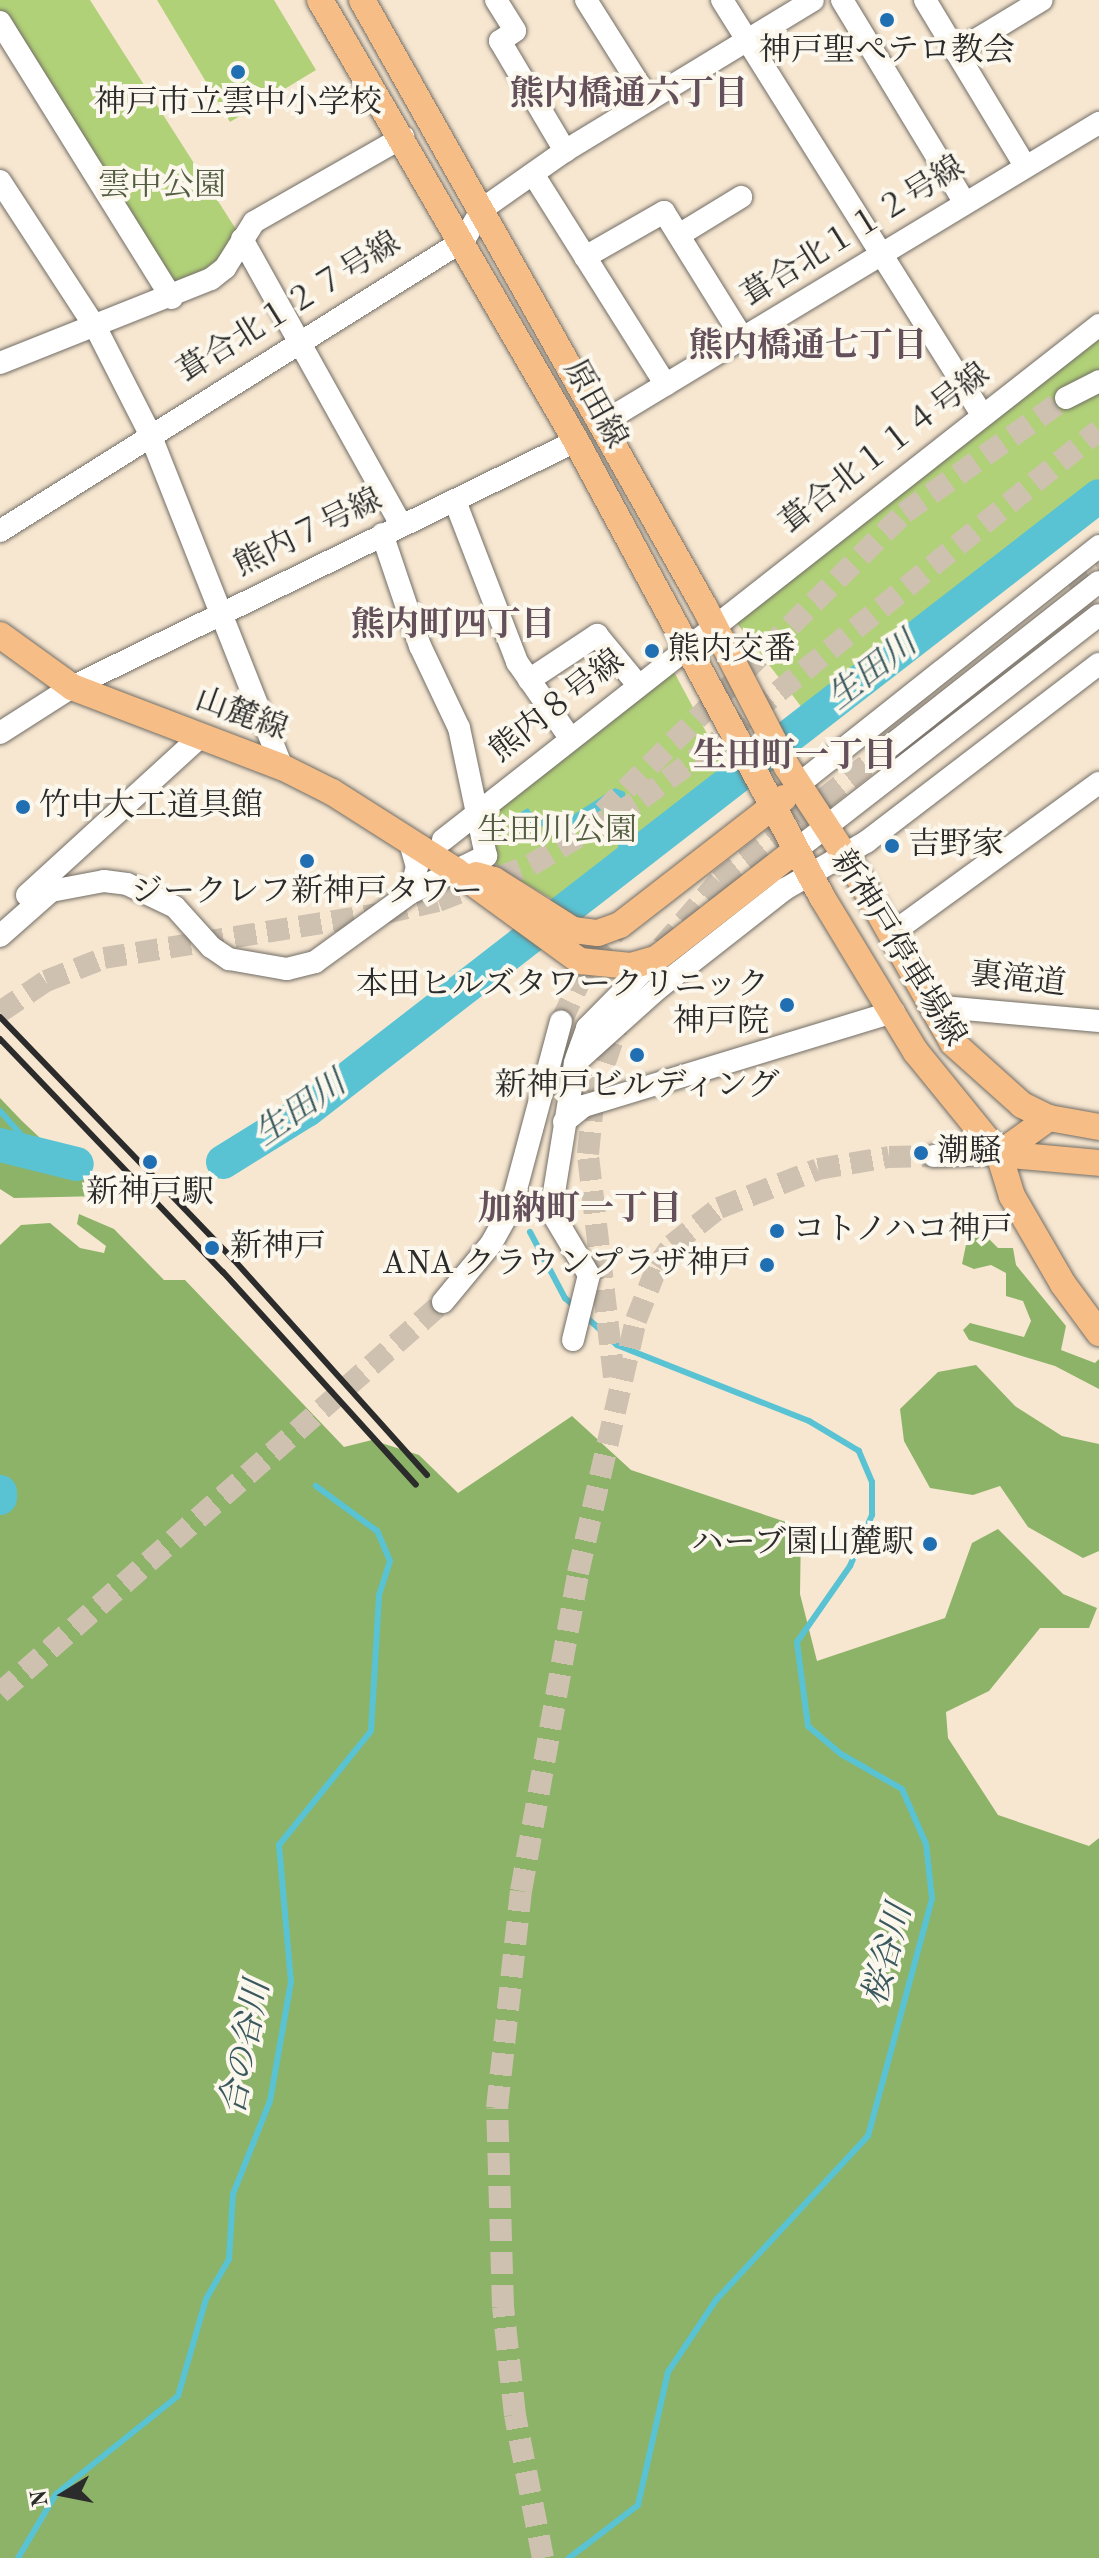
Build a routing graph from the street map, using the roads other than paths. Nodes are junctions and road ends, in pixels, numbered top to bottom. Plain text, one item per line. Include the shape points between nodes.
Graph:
1 (320, 0) edge
2 (362, 0) edge
3 (496, 0) edge
4 (586, 0) edge
5 (722, 0) edge
6 (842, 0) edge
7 (925, 0) edge
8 (1042, 0) edge
9 (810, 1) edge
10 (0, 22) edge
11 (748, 41) junction
12 (956, 52) junction
13 (649, 100) junction
14 (1099, 123) edge
15 (403, 137) junction
16 (565, 151) junction
17 (1025, 166) junction
18 (533, 174) junction
19 (0, 181) edge
20 (741, 197) dead end
21 (965, 203) junction
22 (481, 210) junction
23 (679, 235) junction
24 (242, 239) junction
25 (464, 240) junction
26 (881, 256) junction
27 (585, 257) junction
28 (172, 298) junction
29 (1099, 325) edge
30 (96, 328) junction
31 (301, 337) junction
32 (743, 339) junction
33 (2, 358) edge
34 (1099, 381) edge
35 (666, 385) junction
36 (1066, 398) tunnel mouth
37 (982, 415) junction
38 (602, 423) junction
39 (150, 434) junction
40 (576, 441) junction
41 (455, 501) junction
42 (392, 530) junction
43 (0, 531) edge
44 (1099, 546) edge
45 (1099, 582) edge
46 (219, 614) junction
47 (1099, 615) edge
48 (713, 625) junction
49 (0, 635) edge
50 (688, 644) junction
51 (1099, 664) edge
52 (529, 680) junction
53 (638, 685) junction
54 (72, 687) junction
55 (0, 733) edge
56 (200, 737) junction
57 (570, 738) junction
58 (884, 751) tunnel mouth
59 (282, 767) junction
60 (793, 776) junction
61 (1099, 783) edge
62 (768, 796) junction
63 (479, 811) junction
64 (826, 826) junction
65 (443, 840) dead end
66 (410, 842) junction
67 (796, 850) junction
68 (845, 855) junction
69 (455, 870) junction
70 (810, 875) junction
71 (410, 893) junction
72 (0, 920) edge
73 (891, 934) junction
74 (0, 936) edge
75 (563, 943) junction
76 (656, 959) junction
77 (931, 1006) junction
78 (894, 1012) junction
79 (1099, 1021) edge
80 (561, 1022) tunnel mouth
81 (575, 1063) junction
82 (1049, 1118) junction
83 (564, 1122) junction
84 (1099, 1127) edge
85 (999, 1154) junction
86 (934, 1156) tunnel mouth
87 (1099, 1163) edge
88 (443, 1302) tunnel mouth
89 (1099, 1333) edge
90 (573, 1340) dead end

1 - 15 main road, 原田線
2 - 22 main road, 原田線
3 - 16 street via 515,31 500,41
4 - 13 street
5 - 11 street
6 - 21 street
7 - 12 street
8 - 12 street
9 - 11 street
10 - 28 street
11 - 13 street
11 - 26 street
12 - 17 street
13 - 16 street
14 - 17 street, 葺合北１１２号線
15 - 24 street via 254,222
15 - 25 main road, 原田線
16 - 18 street
17 - 21 street, 葺合北１１２号線
18 - 22 street
18 - 27 street
19 - 30 street
20 - 23 street
21 - 26 street, 葺合北１１２号線
22 - 25 street
22 - 38 main road, 原田線
23 - 27 street via 664,212
23 - 32 street
24 - 28 street via 225,268
24 - 31 street
25 - 31 street, 葺合北１２７号線
25 - 40 main road, 原田線
26 - 32 street, 葺合北１１２号線
26 - 37 street
27 - 35 street
28 - 30 street
29 - 37 street, 葺合北１１４号線
30 - 33 street
30 - 39 street
31 - 39 street, 葺合北１２７号線
31 - 42 street
32 - 35 street, 葺合北１１２号線
34 - 36 street
35 - 38 street, 葺合北１１２号線
37 - 48 street, 葺合北１１４号線
38 - 48 main road, 原田線
39 - 43 street, 葺合北１２７号線
39 - 46 street
40 - 41 street, 熊内７号線
40 - 50 main road, 原田線
41 - 42 street, 熊内７号線
41 - 52 street via 517,662
42 - 46 street, 熊内７号線
42 - 63 street via 420,646 459,728
44 - 60 street
45 - 58 street
46 - 54 street, 熊内７号線
46 - 59 street
47 - 64 street
48 - 50 street, 熊内８号線
48 - 60 main road, 原田線
49 - 54 main road, 山麓線
50 - 53 street, 熊内８号線
50 - 62 main road, 原田線
51 - 68 street
52 - 53 street via 597,635
52 - 57 street
53 - 57 street, 熊内８号線
54 - 55 street, 熊内７号線
54 - 56 main road, 山麓線
56 - 59 main road, 山麓線
56 - 72 street
57 - 63 street, 熊内８号線
59 - 66 main road, 山麓線
60 - 62 main road
60 - 64 main road, 新神戸停車場線
61 - 73 street
62 - 67 main road, 原田線
62 - 75 main road via 620,925
63 - 65 street, 熊内８号線
63 - 69 street via 486,856
64 - 67 street
64 - 68 main road, 新神戸停車場線
66 - 69 main road, 山麓線
66 - 71 street via 417,867
67 - 70 main road, 新神戸停車場線
67 - 76 main road, 新神戸停車場線
68 - 70 street
68 - 73 main road, 新神戸停車場線
69 - 71 street
69 - 75 main road, 新神戸停車場線 via 526,913
70 - 78 main road, 新神戸停車場線
70 - 81 street via 656,990
71 - 74 street via 315,962 287,969 256,967 211,947 175,907 127,884 104,881 51,891
73 - 77 main road, 新神戸停車場線
75 - 76 main road, 新神戸停車場線 via 597,965 631,966
76 - 81 street via 587,1028
77 - 79 street, 裏滝道
77 - 82 main road, 新神戸停車場線 via 953,1043 987,1079
78 - 83 street via 584,1106
78 - 85 main road, 新神戸停車場線 via 916,1052
80 - 88 street via 511,1208 491,1244
81 - 83 street
82 - 84 main road, 新神戸停車場線
82 - 85 main road
83 - 90 street via 551,1211 589,1275
85 - 86 street
85 - 87 main road
85 - 89 main road via 1012,1196 1063,1284

